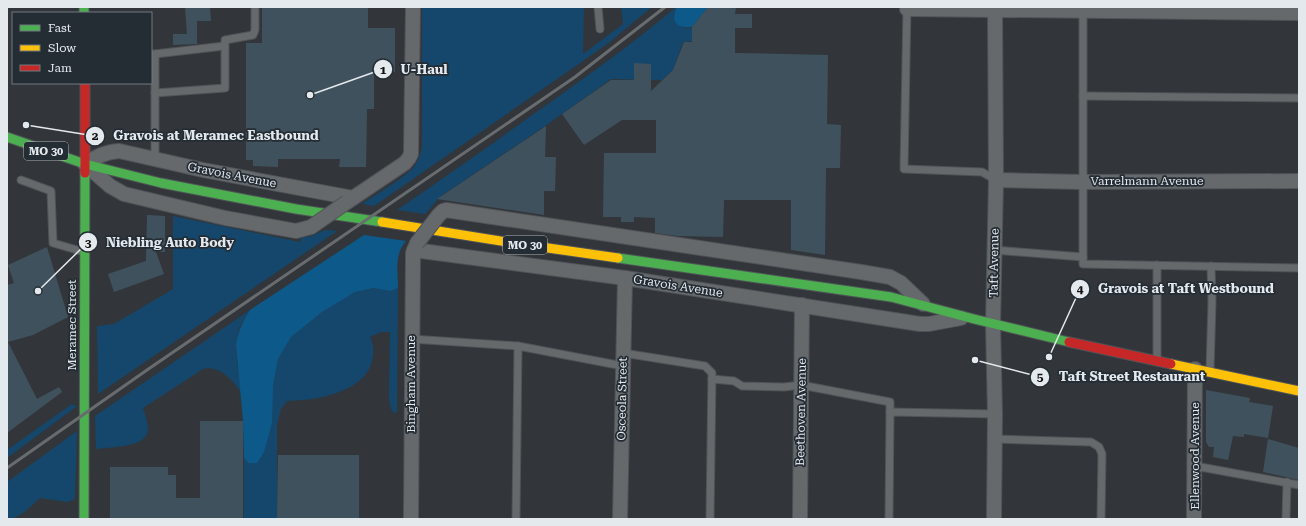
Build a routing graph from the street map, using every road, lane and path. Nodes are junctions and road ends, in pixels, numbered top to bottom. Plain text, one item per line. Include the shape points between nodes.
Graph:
1 (255, 7) edge
2 (413, 7) edge
3 (598, 7) edge
4 (907, 8) edge
5 (995, 8) edge
6 (1082, 9) edge
7 (1299, 13) edge
8 (600, 29) dead end
9 (224, 46) junction
10 (153, 54) edge
11 (85, 84) edge
12 (155, 94) junction
13 (1083, 96) junction
14 (1299, 98) edge
15 (7, 137) edge
16 (155, 158) junction
17 (85, 164) junction
18 (21, 180) dead end
19 (996, 180) junction
20 (1299, 181) edge
21 (1082, 182) junction
22 (350, 200) junction
23 (415, 246) junction
24 (994, 250) junction
25 (84, 252) junction
26 (1083, 257) junction
27 (1157, 265) junction
28 (1211, 266) junction
29 (1299, 268) edge
30 (624, 278) junction
31 (923, 305) junction
32 (802, 306) junction
33 (966, 317) junction
34 (994, 324) junction
35 (411, 338) junction
36 (518, 346) junction
37 (623, 360) junction
38 (1157, 362) junction
39 (1194, 369) junction
40 (1210, 372) junction
41 (712, 379) junction
42 (801, 385) junction
43 (1299, 391) edge
44 (890, 412) junction
45 (995, 414) junction
46 (995, 439) junction
47 (1195, 466) junction
48 (1287, 482) junction
49 (1299, 486) edge
50 (84, 519) edge
51 (411, 519) edge
52 (516, 519) edge
53 (620, 519) edge
54 (710, 519) edge
55 (800, 519) edge
56 (889, 519) edge
57 (994, 519) edge
58 (1102, 519) edge
59 (1194, 519) edge
60 (1286, 519) edge

1 - 9 lane via 253,35 225,40
2 - 22 street via 411,154 405,163
3 - 8 lane
4 - 5 street
4 - 19 lane via 904,169 982,172
5 - 6 street
5 - 19 street, Taft Avenue
6 - 7 street
6 - 13 lane
9 - 10 lane
9 - 12 lane via 225,88
10 - 12 lane
11 - 17 main road, Meramec Street
12 - 16 lane
13 - 14 lane
13 - 21 lane
15 - 17 main road, Gravois Avenue / MO 30
16 - 17 street, Gravois Avenue via 119,151 107,152
16 - 22 street, Gravois Avenue
17 - 22 street, Gravois Avenue, bridge via 110,186 124,194 232,220 296,231 311,227
17 - 25 main road, Meramec Street
17 - 31 main road, Gravois Avenue / MO 30 via 168,185 296,209 513,243 793,282
18 - 25 lane via 51,191 54,243
19 - 21 street, Varrelmann Avenue
19 - 24 street, Taft Avenue
20 - 21 street, Varrelmann Avenue
21 - 26 lane
23 - 30 street, Gravois Avenue
23 - 31 street, Gravois Avenue, bridge via 438,216 446,210 890,277 901,283
23 - 35 street, Bingham Avenue
24 - 26 lane
24 - 34 street, Taft Avenue
25 - 50 main road, Meramec Street
26 - 27 lane via 1083,264
27 - 28 lane
27 - 38 lane
28 - 29 lane
28 - 40 lane
30 - 32 street, Gravois Avenue
30 - 37 street, Osceola Street
31 - 33 main road, Gravois Avenue / MO 30
32 - 33 street, Gravois Avenue via 920,324
32 - 42 street, Beethoven Avenue
33 - 34 main road, Gravois Avenue / MO 30
34 - 38 main road, Gravois Avenue / MO 30
34 - 45 street, Taft Avenue
35 - 36 lane
35 - 51 street, Bingham Avenue
36 - 37 lane
36 - 52 lane
37 - 41 lane via 705,366 712,373
37 - 53 street, Osceola Street
38 - 39 main road, Gravois Avenue / MO 30
39 - 40 main road, Gravois Avenue / MO 30
39 - 47 street, Ellenwood Avenue
40 - 43 main road, Gravois Avenue / MO 30
41 - 42 lane via 734,381 742,386
41 - 54 lane
42 - 44 lane via 890,402
42 - 55 street, Beethoven Avenue
44 - 45 lane
44 - 56 lane
45 - 46 street, Taft Avenue
46 - 57 street, Taft Avenue
46 - 58 lane via 1091,442 1099,447 1102,454
47 - 48 lane
47 - 59 street, Ellenwood Avenue
48 - 49 lane
48 - 60 lane

